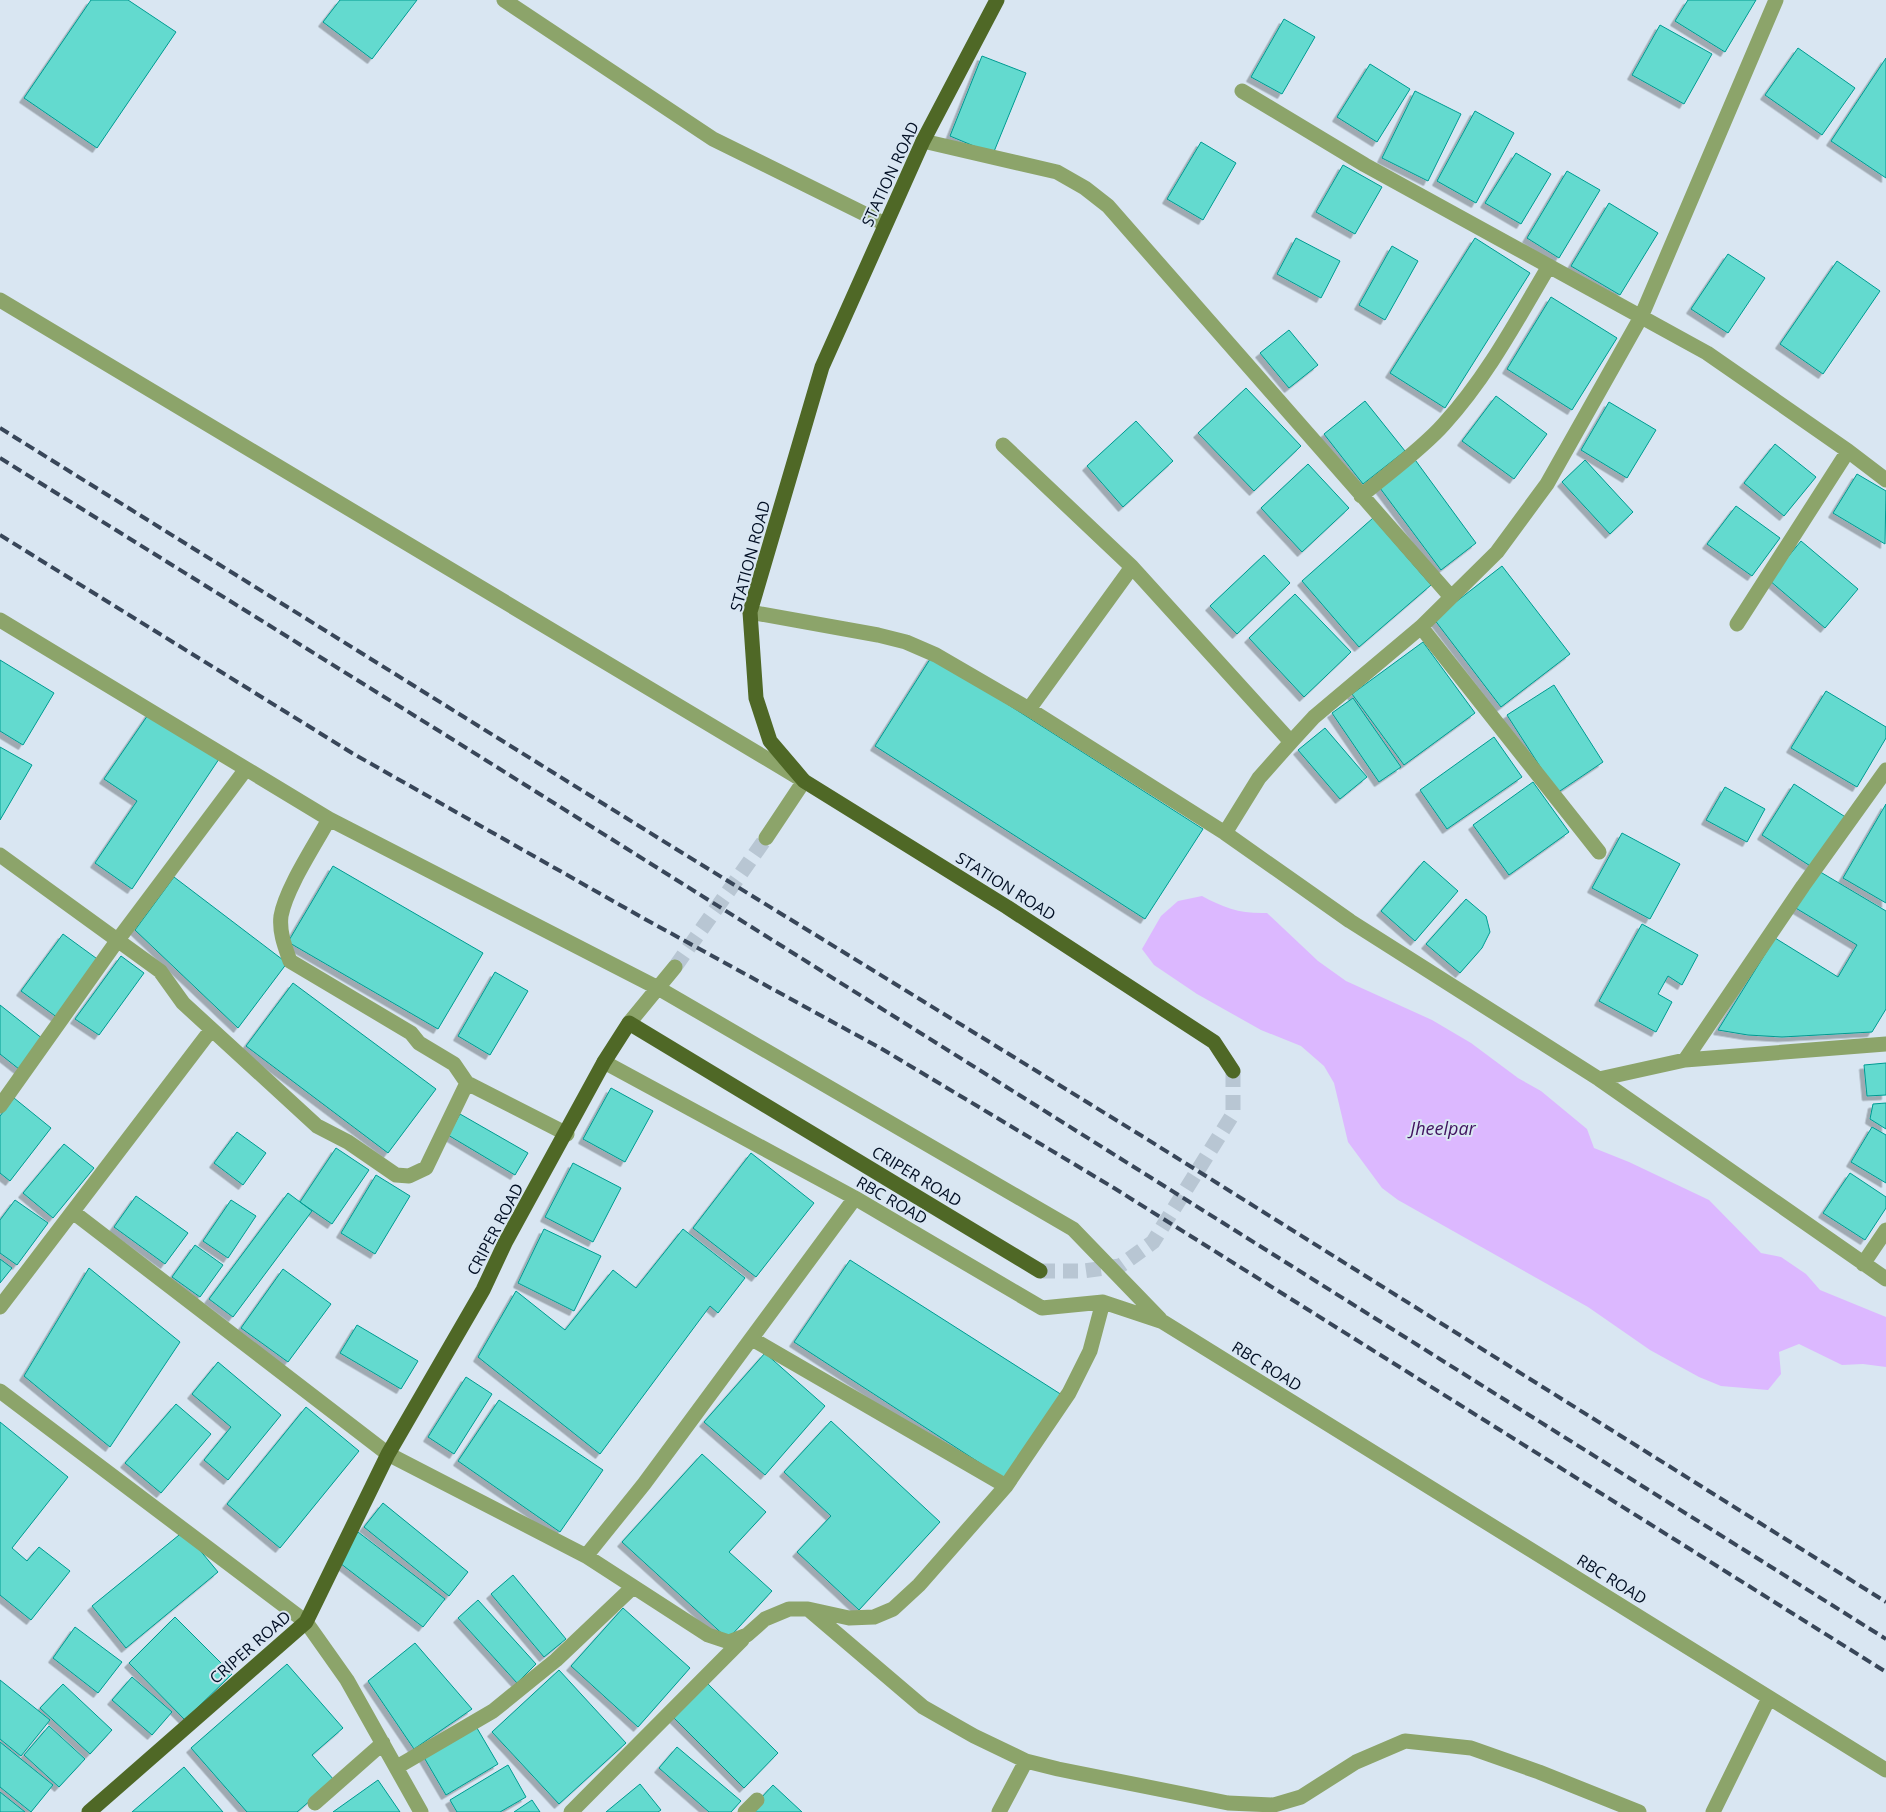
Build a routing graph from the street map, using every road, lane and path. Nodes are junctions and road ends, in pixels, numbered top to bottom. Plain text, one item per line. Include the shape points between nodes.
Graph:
1 (504, 0) edge
2 (997, 0) edge
3 (1776, 0) edge
4 (1242, 91) dead end
5 (923, 141) junction
6 (885, 224) junction
7 (1549, 266) junction
8 (0, 300) edge
9 (1641, 317) junction
10 (1003, 445) dead end
11 (1848, 451) junction
12 (1886, 480) edge
13 (1361, 496) junction
14 (1132, 567) junction
15 (1450, 597) junction
16 (750, 612) junction
17 (0, 620) edge
18 (1738, 624) dead end
19 (1421, 627) junction
20 (1029, 708) junction
21 (1291, 742) junction
22 (246, 769) junction
23 (1886, 770) edge
24 (804, 780) junction
25 (328, 819) junction
26 (1224, 833) junction
27 (766, 838) tunnel mouth
28 (1599, 852) dead end
29 (0, 854) edge
30 (117, 941) junction
31 (674, 967) tunnel mouth
32 (658, 988) junction
33 (629, 1023) junction
34 (211, 1030) junction
35 (1886, 1044) edge
36 (1685, 1060) junction
37 (604, 1062) junction
38 (1233, 1071) tunnel mouth
39 (1599, 1078) junction
40 (467, 1083) junction
41 (0, 1106) edge
42 (566, 1134) junction
43 (855, 1198) junction
44 (73, 1212) junction
45 (1886, 1230) edge
46 (1863, 1264) junction
47 (1040, 1271) tunnel mouth
48 (1886, 1280) edge
49 (1103, 1302) junction
50 (0, 1307) edge
51 (1163, 1322) junction
52 (752, 1339) junction
53 (0, 1391) edge
54 (388, 1454) junction
55 (1006, 1486) junction
56 (586, 1556) junction
57 (634, 1587) junction
58 (808, 1609) junction
59 (306, 1622) junction
60 (747, 1635) junction
61 (1769, 1698) junction
62 (383, 1743) junction
63 (1026, 1761) junction
64 (396, 1767) junction
65 (1886, 1770) edge
66 (757, 1800) dead end
67 (316, 1803) dead end
68 (89, 1812) edge
69 (421, 1812) edge
70 (571, 1812) edge
71 (745, 1812) edge
72 (999, 1812) edge
73 (1639, 1812) edge
74 (1713, 1812) edge

1 - 6 street via 713,139
2 - 5 main road, STATION ROAD
3 - 9 street
4 - 7 street via 1365,165
5 - 6 main road, STATION ROAD
5 - 13 street via 1057,172 1108,206
6 - 16 main road, STATION ROAD via 822,368
7 - 9 street
7 - 13 street via 1475,387 1443,426
8 - 24 street
9 - 11 street via 1707,352
9 - 15 street via 1533,504 1497,552
10 - 14 street
11 - 12 street
11 - 18 street
13 - 15 street
14 - 20 street
14 - 21 street
15 - 19 street
16 - 20 street via 906,642 936,655
16 - 24 main road, STATION ROAD via 756,698 770,741
17 - 22 street
19 - 21 street via 1314,717
19 - 28 street
20 - 26 street
21 - 26 street via 1259,778
22 - 25 street
22 - 30 street
23 - 36 street
24 - 27 street
24 - 38 main road, STATION ROAD via 1008,907 1214,1042
25 - 32 street
25 - 40 street via 281,916 282,935 290,961 411,1033 419,1043 454,1064
26 - 39 street via 1350,922
29 - 30 street
30 - 34 street via 160,972
30 - 41 street
31 - 32 street
32 - 33 street
32 - 51 street via 1073,1229
33 - 37 main road, CRIPER ROAD
33 - 47 main road, CRIPER ROAD
34 - 40 street via 318,1126 396,1175 409,1176 426,1168
34 - 44 street
35 - 36 street
36 - 39 street
37 - 42 main road, CRIPER ROAD
37 - 43 street, RBC ROAD
39 - 46 street
40 - 42 street
42 - 54 main road, CRIPER ROAD via 483,1290
43 - 49 street, RBC ROAD via 1042,1308
43 - 52 street
44 - 50 street
44 - 54 street
45 - 46 street
46 - 48 street
49 - 51 street, RBC ROAD
49 - 55 street via 1090,1351 1069,1393
51 - 61 street, RBC ROAD
52 - 55 street
52 - 56 street
53 - 59 street
54 - 56 street
54 - 59 main road, CRIPER ROAD
55 - 58 street via 894,1610 874,1617 848,1618
56 - 57 street
57 - 60 street via 708,1635 729,1642
57 - 64 street via 556,1660 492,1711
58 - 60 street via 789,1609 765,1619
58 - 63 street via 923,1707
59 - 62 street via 347,1680
59 - 68 main road, CRIPER ROAD
60 - 70 street
61 - 65 street, RBC ROAD
61 - 74 street
62 - 64 street
62 - 67 street
63 - 72 street
63 - 73 street via 1228,1803 1274,1805 1301,1797 1356,1762 1405,1741 1472,1748
64 - 69 street
66 - 71 street

